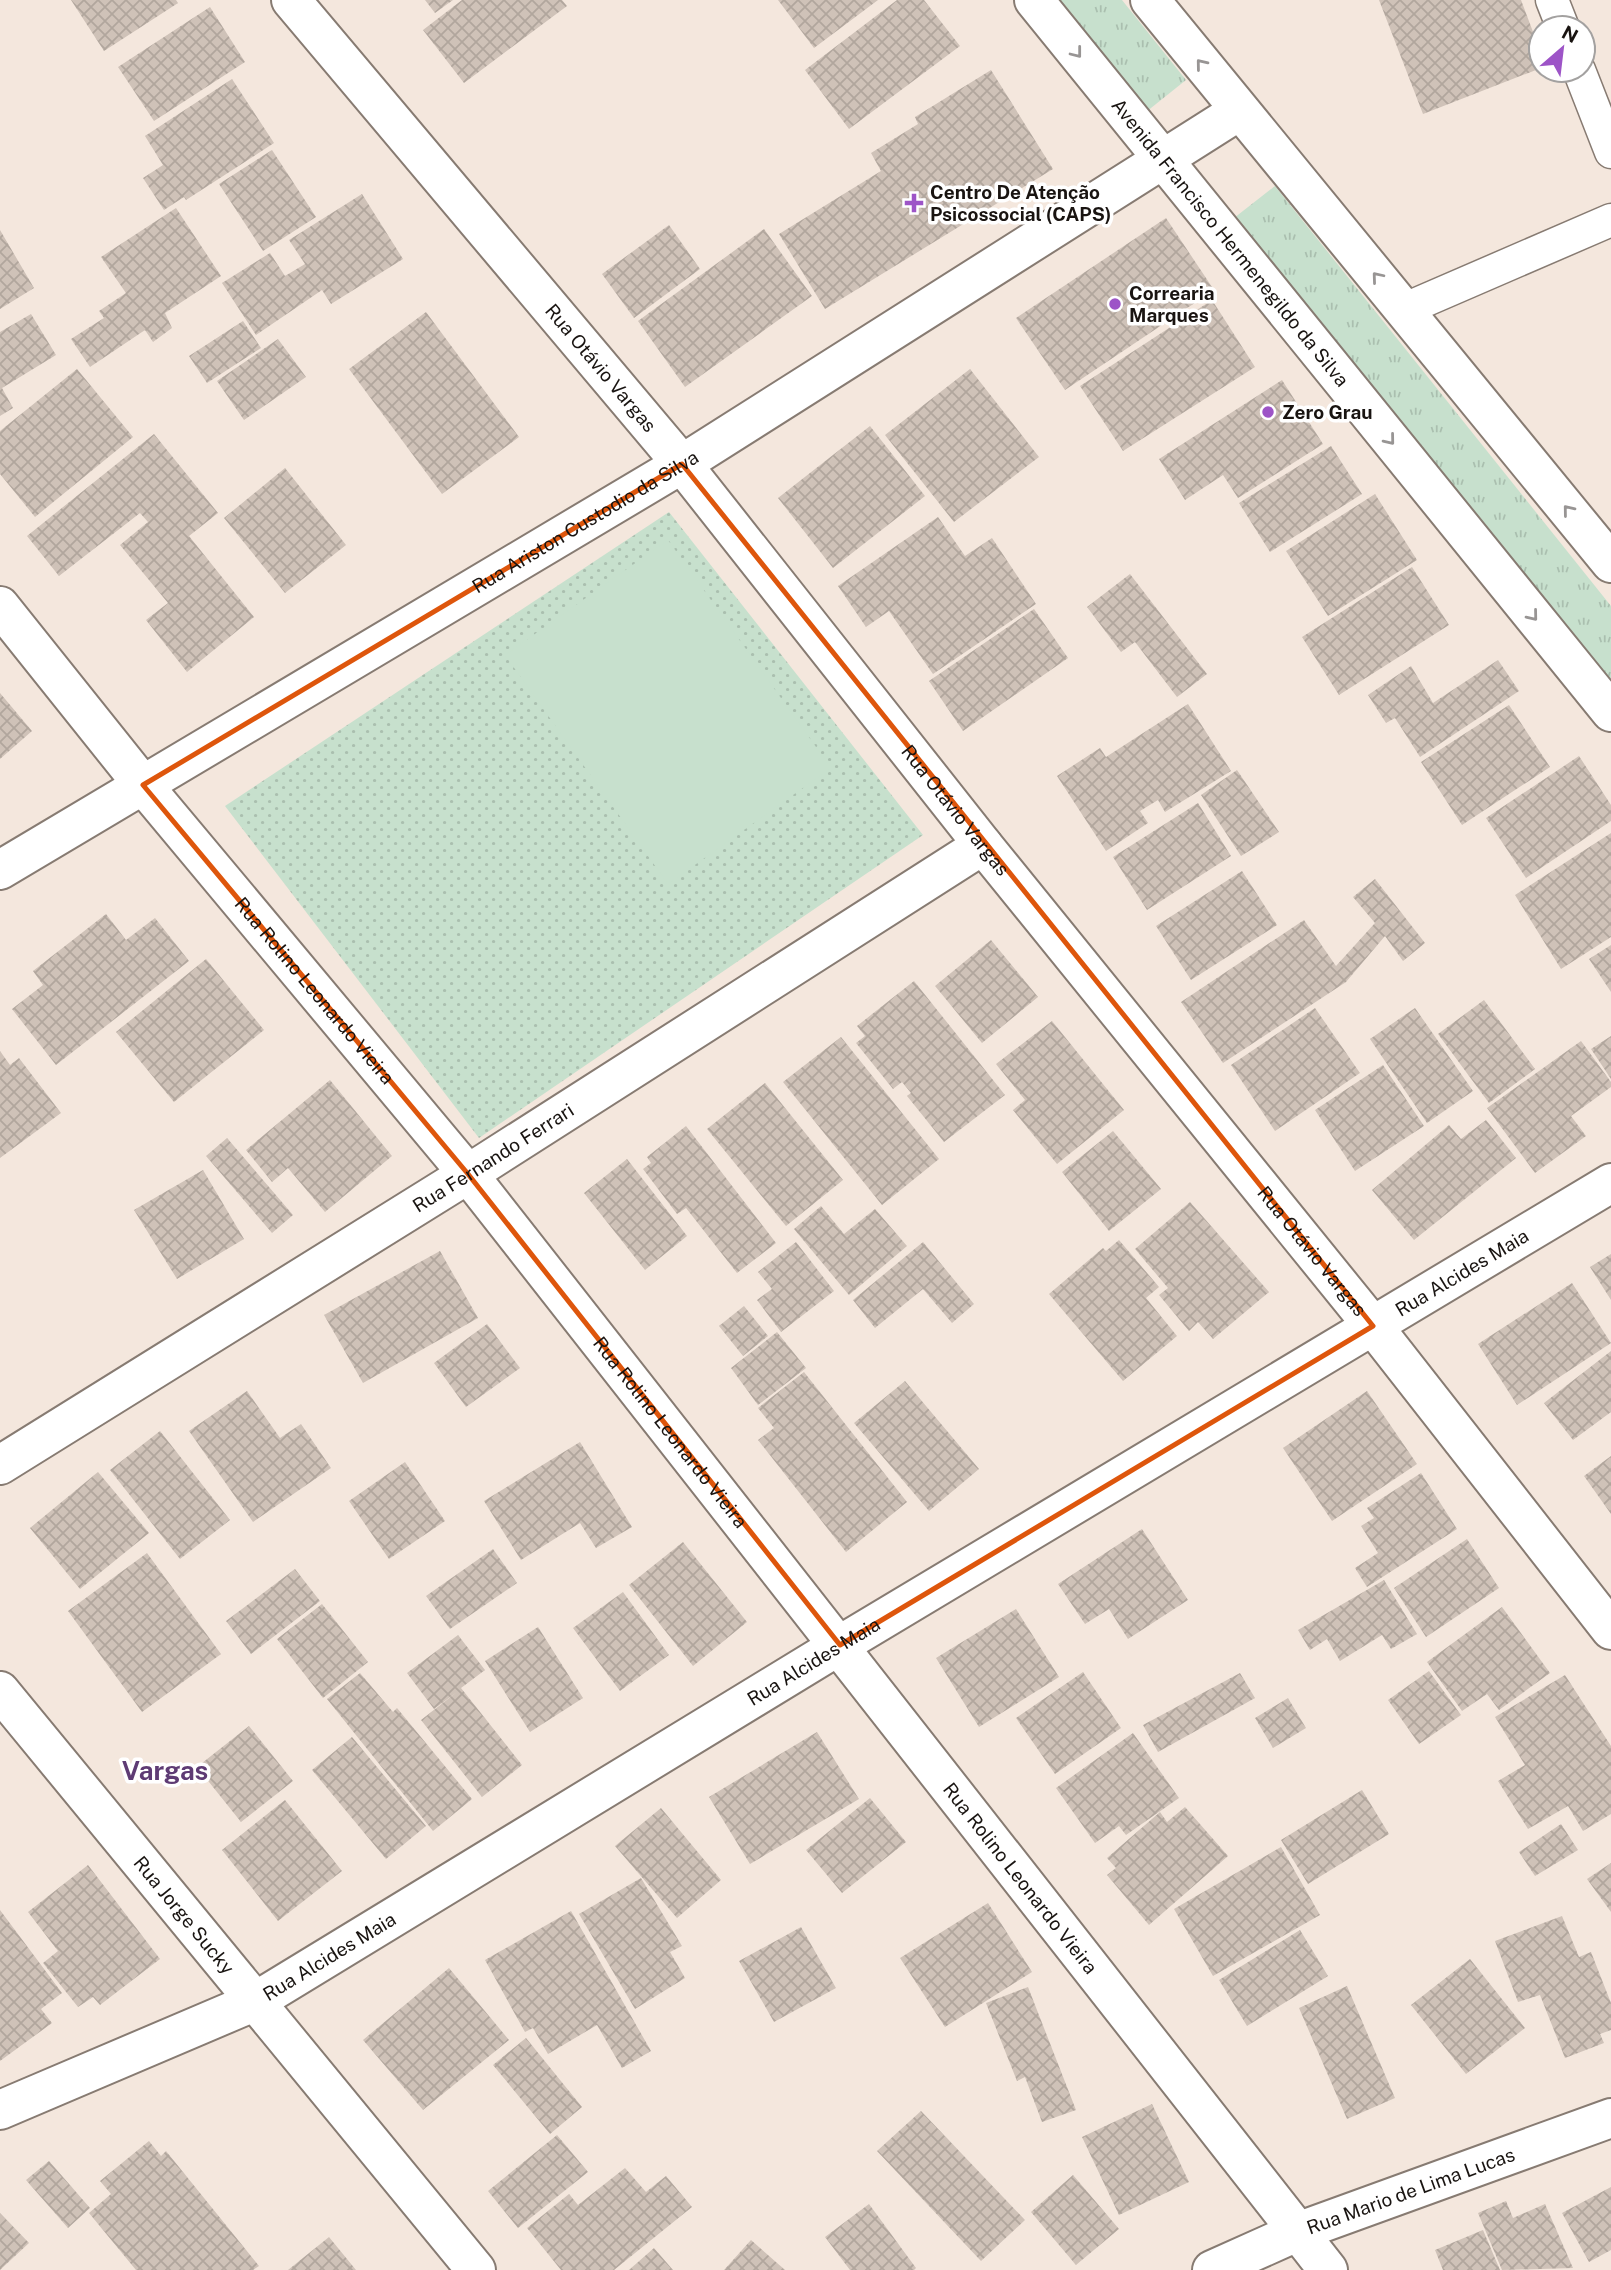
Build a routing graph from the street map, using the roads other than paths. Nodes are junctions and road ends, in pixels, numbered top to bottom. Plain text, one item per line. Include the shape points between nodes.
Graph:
1 (291, 0) edge
2 (1034, 0) edge
3 (1150, 0) edge
4 (1584, 84) edge
5 (1239, 111) junction
6 (1611, 152) edge
7 (1161, 159) junction
8 (1611, 220) edge
9 (1403, 310) junction
10 (682, 464) junction
11 (1611, 563) edge
12 (0, 606) edge
13 (1609, 705) edge
14 (143, 785) junction
15 (983, 845) junction
16 (0, 870) edge
17 (468, 1174) junction
18 (1611, 1183) edge
19 (1373, 1326) junction
20 (0, 1465) edge
21 (1611, 1630) edge
22 (840, 1646) junction
23 (0, 1691) edge
24 (256, 2001) junction
25 (0, 2110) edge
26 (1611, 2118) edge
27 (1297, 2232) junction
28 (476, 2270) edge
29 (1212, 2270) edge
30 (1328, 2270) edge

1 - 10 street, Rua Otávio Vargas
2 -> 7 street, Avenida Francisco Hermenegildo da Silva
5 -> 3 street
4 - 6 lane
5 - 7 street, Rua Ariston Custodio da Silva
9 -> 5 street
7 - 10 street, Rua Ariston Custodio da Silva
7 -> 13 street, Avenida Francisco Hermenegildo da Silva
8 - 9 lane
11 -> 9 street
10 - 14 street, Rua Ariston Custodio da Silva
10 - 15 street, Rua Otávio Vargas
12 - 14 street, Rua Rolino Leonardo Vieira
14 - 16 street, Rua Ariston Custodio da Silva
14 - 17 street, Rua Rolino Leonardo Vieira
15 - 17 street, Rua Fernando Ferrari
15 - 19 street, Rua Otávio Vargas
17 - 20 street, Rua Fernando Ferrari
17 - 22 street, Rua Rolino Leonardo Vieira
18 - 19 street, Rua Alcides Maia
19 - 21 street, Rua Otávio Vargas
19 - 22 street, Rua Alcides Maia
22 - 24 street, Rua Alcides Maia
22 - 27 street, Rua Rolino Leonardo Vieira
23 - 24 street, Rua Jorge Sucky
24 - 25 street, Rua Alcides Maia
24 - 28 street, Rua Jorge Sucky
26 - 27 street, Rua Mario de Lima Lucas
27 - 29 street, Rua Mario de Lima Lucas
27 - 30 street, Rua Rolino Leonardo Vieira

